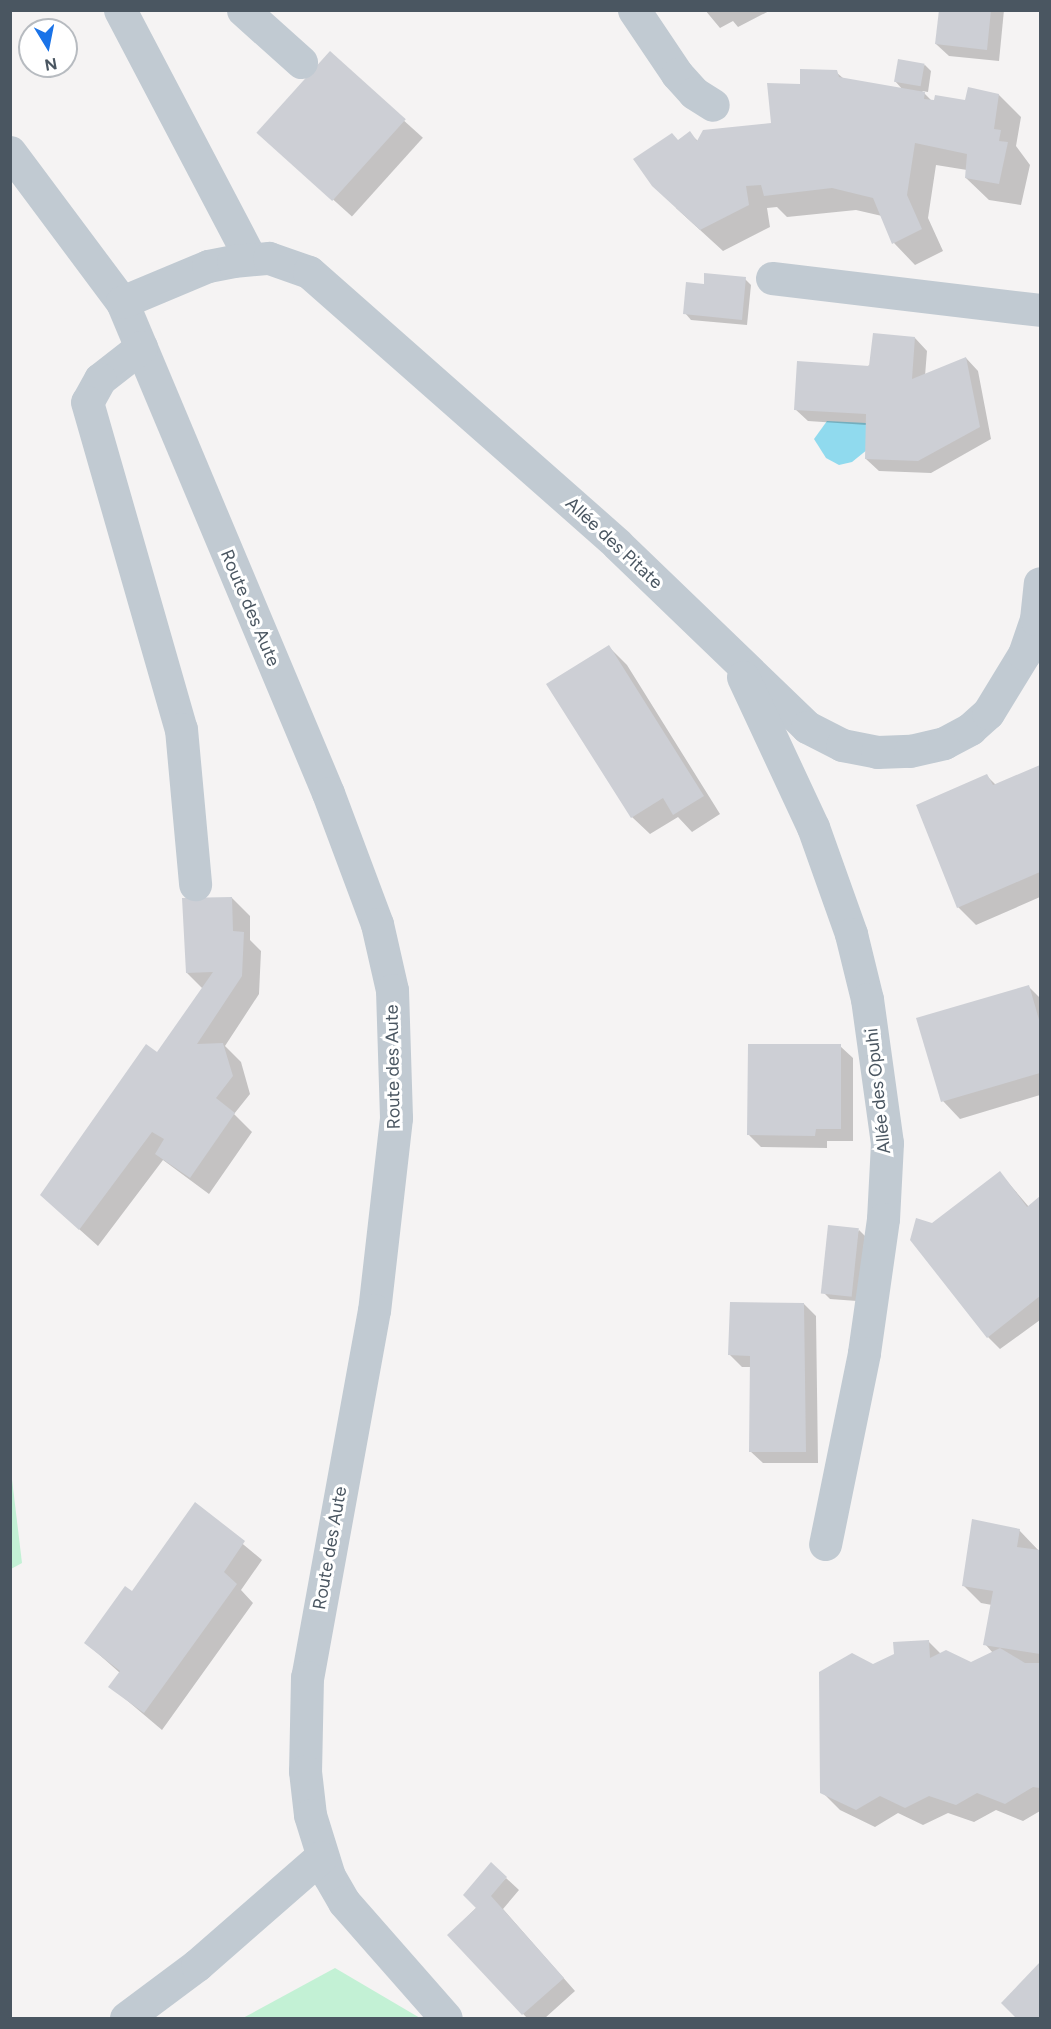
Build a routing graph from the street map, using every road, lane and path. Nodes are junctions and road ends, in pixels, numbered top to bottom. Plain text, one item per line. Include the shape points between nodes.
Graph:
1 (120, 10) edge
2 (243, 10) edge
3 (634, 10) edge
4 (301, 62) dead end
5 (713, 105) dead end
6 (10, 152) edge
7 (250, 259) junction
8 (772, 278) dead end
9 (122, 302) junction
10 (1041, 310) edge
11 (141, 348) junction
12 (1041, 583) edge
13 (736, 659) junction
14 (195, 884) dead end
15 (825, 1544) dead end
16 (321, 1857) junction
17 (126, 2019) edge
18 (446, 2019) edge

1 - 7 street
2 - 4 street
3 - 5 street via 677,74 694,93
6 - 9 street, Route des Aute
7 - 9 street, Allée des Pitate via 208,266
7 - 13 street, Allée des Pitate via 269,258 309,272 608,536
8 - 10 street
9 - 11 street, Route des Aute
11 - 14 street via 100,379 87,402 181,729
11 - 16 street, Route des Aute via 355,858 377,924 392,990 396,1118 374,1310 307,1677 305,1771
12 - 13 street, Allée des Pitate via 1036,619 1008,684 982,718 944,743 910,751 877,752 842,745 807,728
13 - 15 street, Allée des Opuhi via 813,827 851,934 867,999 887,1143 883,1219 864,1353
16 - 17 street via 197,1965
16 - 18 street, Route des Aute via 344,1902

